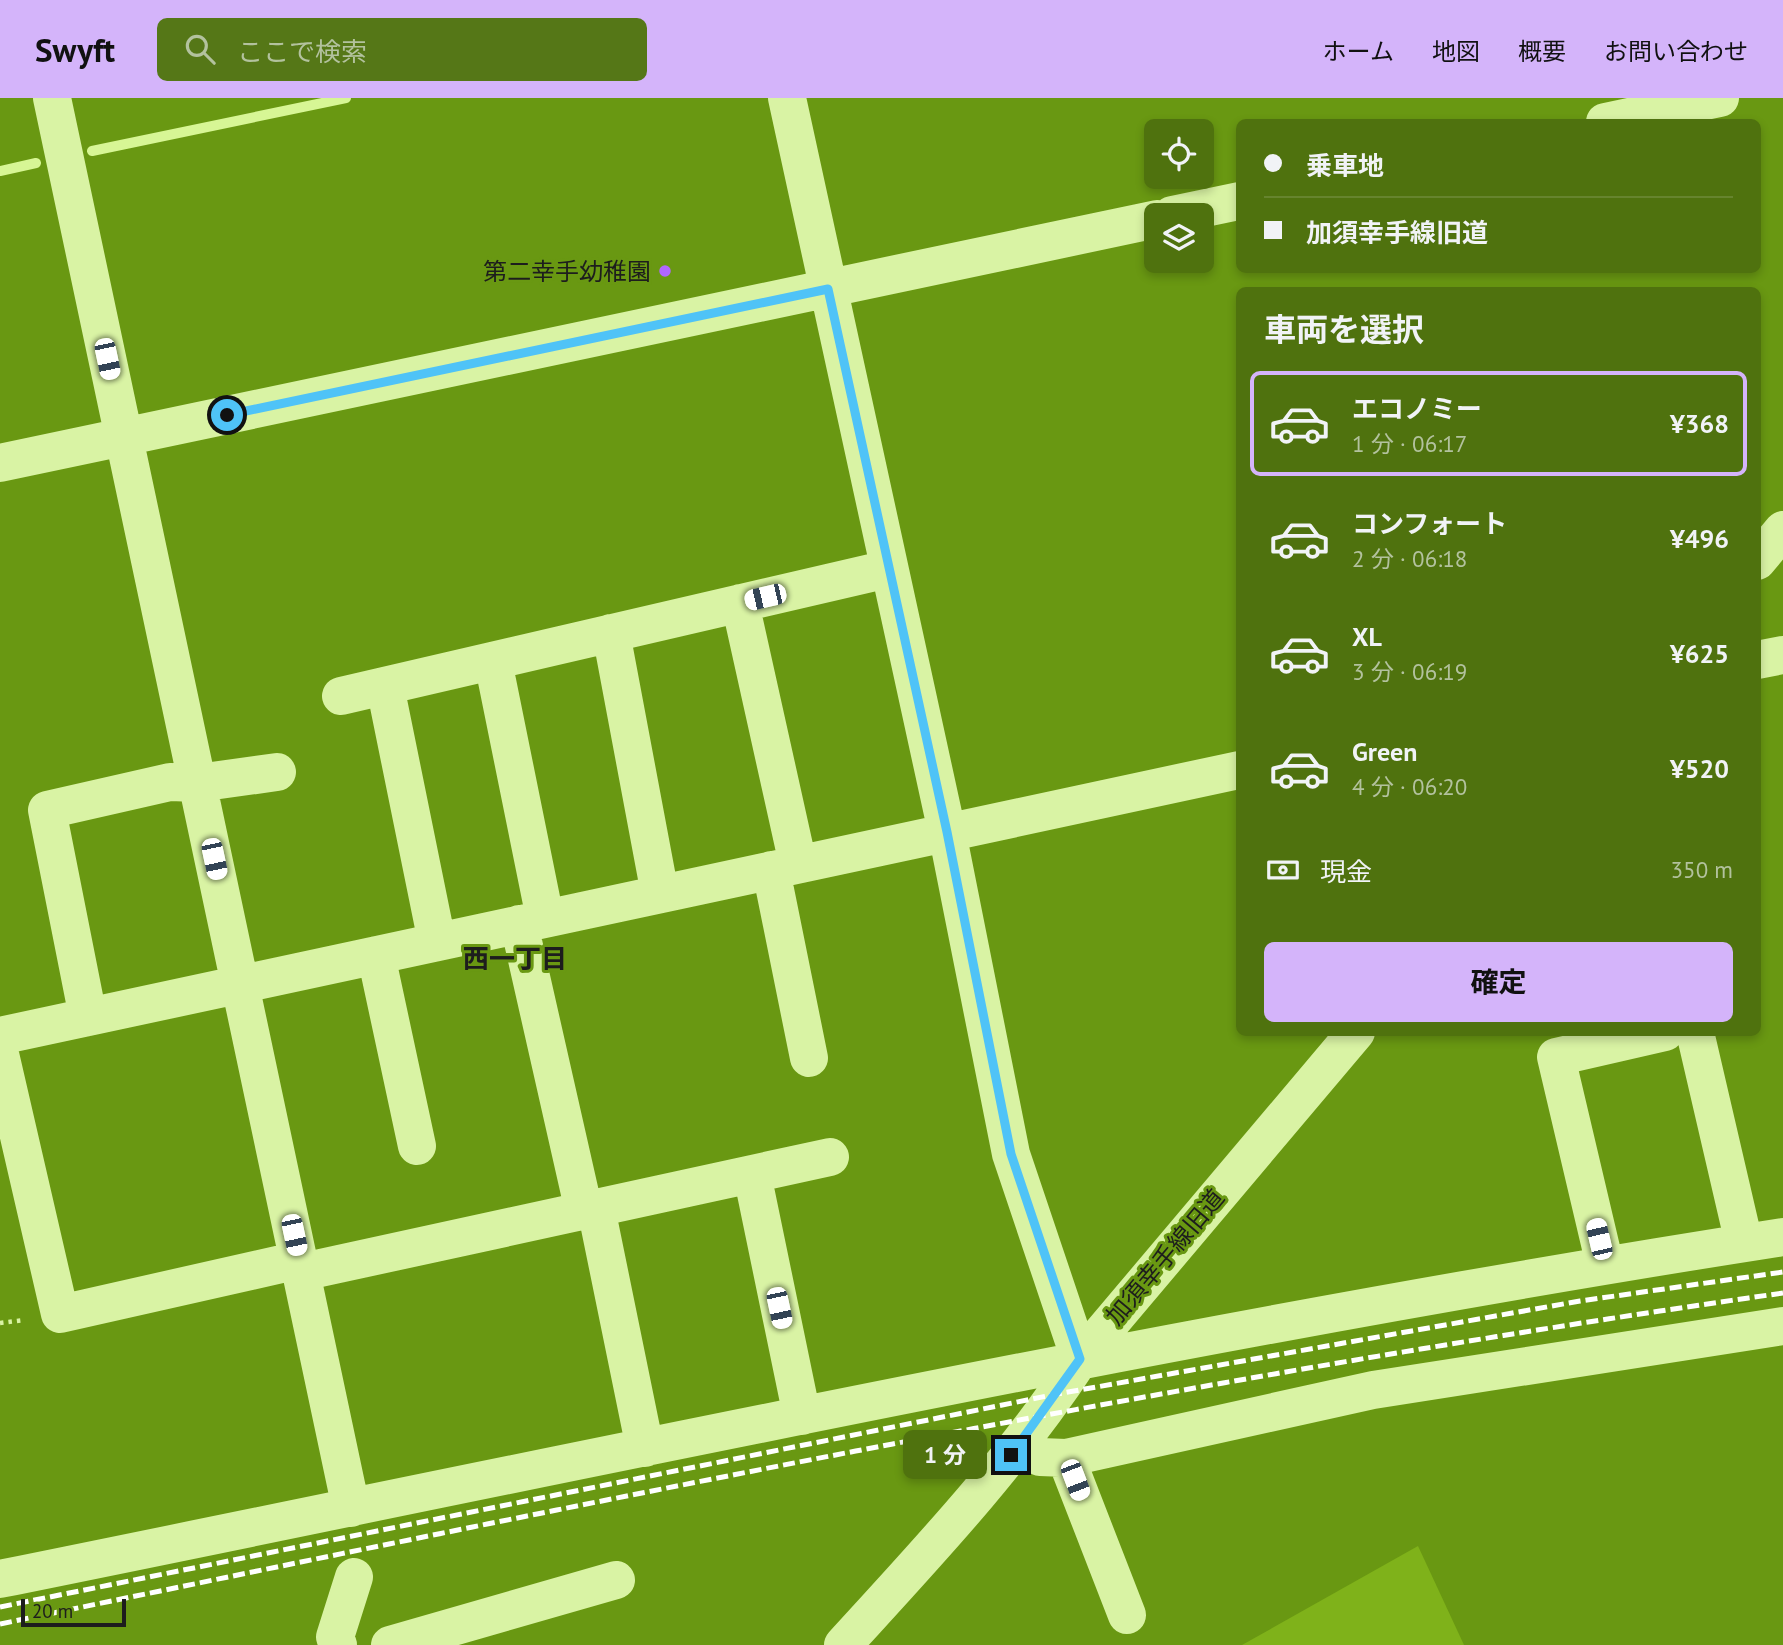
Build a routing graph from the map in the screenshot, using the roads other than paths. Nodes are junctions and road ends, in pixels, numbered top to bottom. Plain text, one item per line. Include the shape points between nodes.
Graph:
1 (52, 98) edge
2 (786, 98) edge
3 (1720, 98) edge
4 (1619, 119) edge
5 (1236, 202) edge
6 (1214, 206) edge
7 (1144, 222) edge
8 (828, 289) junction
9 (123, 437) junction
10 (0, 463) edge
11 (1783, 530) edge
12 (1761, 556) edge
13 (888, 569) junction
14 (740, 603) junction
15 (611, 633) junction
16 (1783, 655) edge
17 (1761, 659) edge
18 (493, 661) junction
19 (385, 686) junction
20 (341, 696) dead end
21 (1236, 771) edge
22 (277, 772) dead end
23 (198, 783) junction
24 (947, 832) junction
25 (785, 867) junction
26 (660, 894) junction
27 (532, 921) junction
28 (437, 942) junction
29 (376, 955) junction
30 (241, 984) junction
31 (88, 1017) junction
32 (0, 1036) edge
33 (1353, 1036) edge
34 (1648, 1036) edge
35 (1696, 1036) edge
36 (0, 1054) edge
37 (809, 1058) dead end
38 (417, 1146) dead end
39 (830, 1157) dead end
40 (752, 1174) junction
41 (590, 1209) junction
42 (1783, 1237) edge
43 (1744, 1243) junction
44 (1605, 1265) junction
45 (300, 1266) junction
46 (1783, 1326) edge
47 (1080, 1359) junction
48 (802, 1416) junction
49 (645, 1448) junction
50 (1011, 1455) junction
51 (1066, 1458) junction
52 (351, 1508) junction
53 (354, 1577) dead end
54 (0, 1578) edge
55 (616, 1580) dead end
56 (1127, 1615) dead end
57 (338, 1645) edge
58 (390, 1645) edge
59 (843, 1645) edge

1 - 9 street
2 - 8 street
3 - 4 street
5 - 6 street
7 - 8 street
8 - 9 street
8 - 13 street
9 - 10 street
9 - 23 street
11 - 12 street
13 - 14 street
13 - 24 street
14 - 15 street
14 - 25 street
15 - 18 street
15 - 26 street
16 - 17 street
18 - 19 street
18 - 27 street
19 - 20 street
19 - 28 street
21 - 24 street
22 - 23 street
23 - 30 street
23 - 31 street via 170,782 47,810
24 - 25 street
24 - 47 street via 1011,1154
25 - 26 street
25 - 37 street
26 - 27 street
27 - 28 street
27 - 41 street
28 - 29 street
29 - 30 street
29 - 38 street
30 - 31 street
30 - 45 street
31 - 32 street
33 - 47 street, 加須幸手線旧道
34 - 44 street via 1556,1058
35 - 43 street
36 - 45 street via 60,1314
39 - 40 street
40 - 41 street
40 - 48 street
41 - 45 street
41 - 49 street
42 - 43 street
43 - 44 street
44 - 47 street
45 - 52 street
46 - 51 street via 1373,1391
47 - 48 street
47 - 50 street, 加須幸手線旧道
48 - 49 street
49 - 52 street
50 - 51 street
50 - 59 street, 加須幸手線旧道
51 - 56 street
52 - 54 street
53 - 57 street via 335,1637
55 - 58 street

